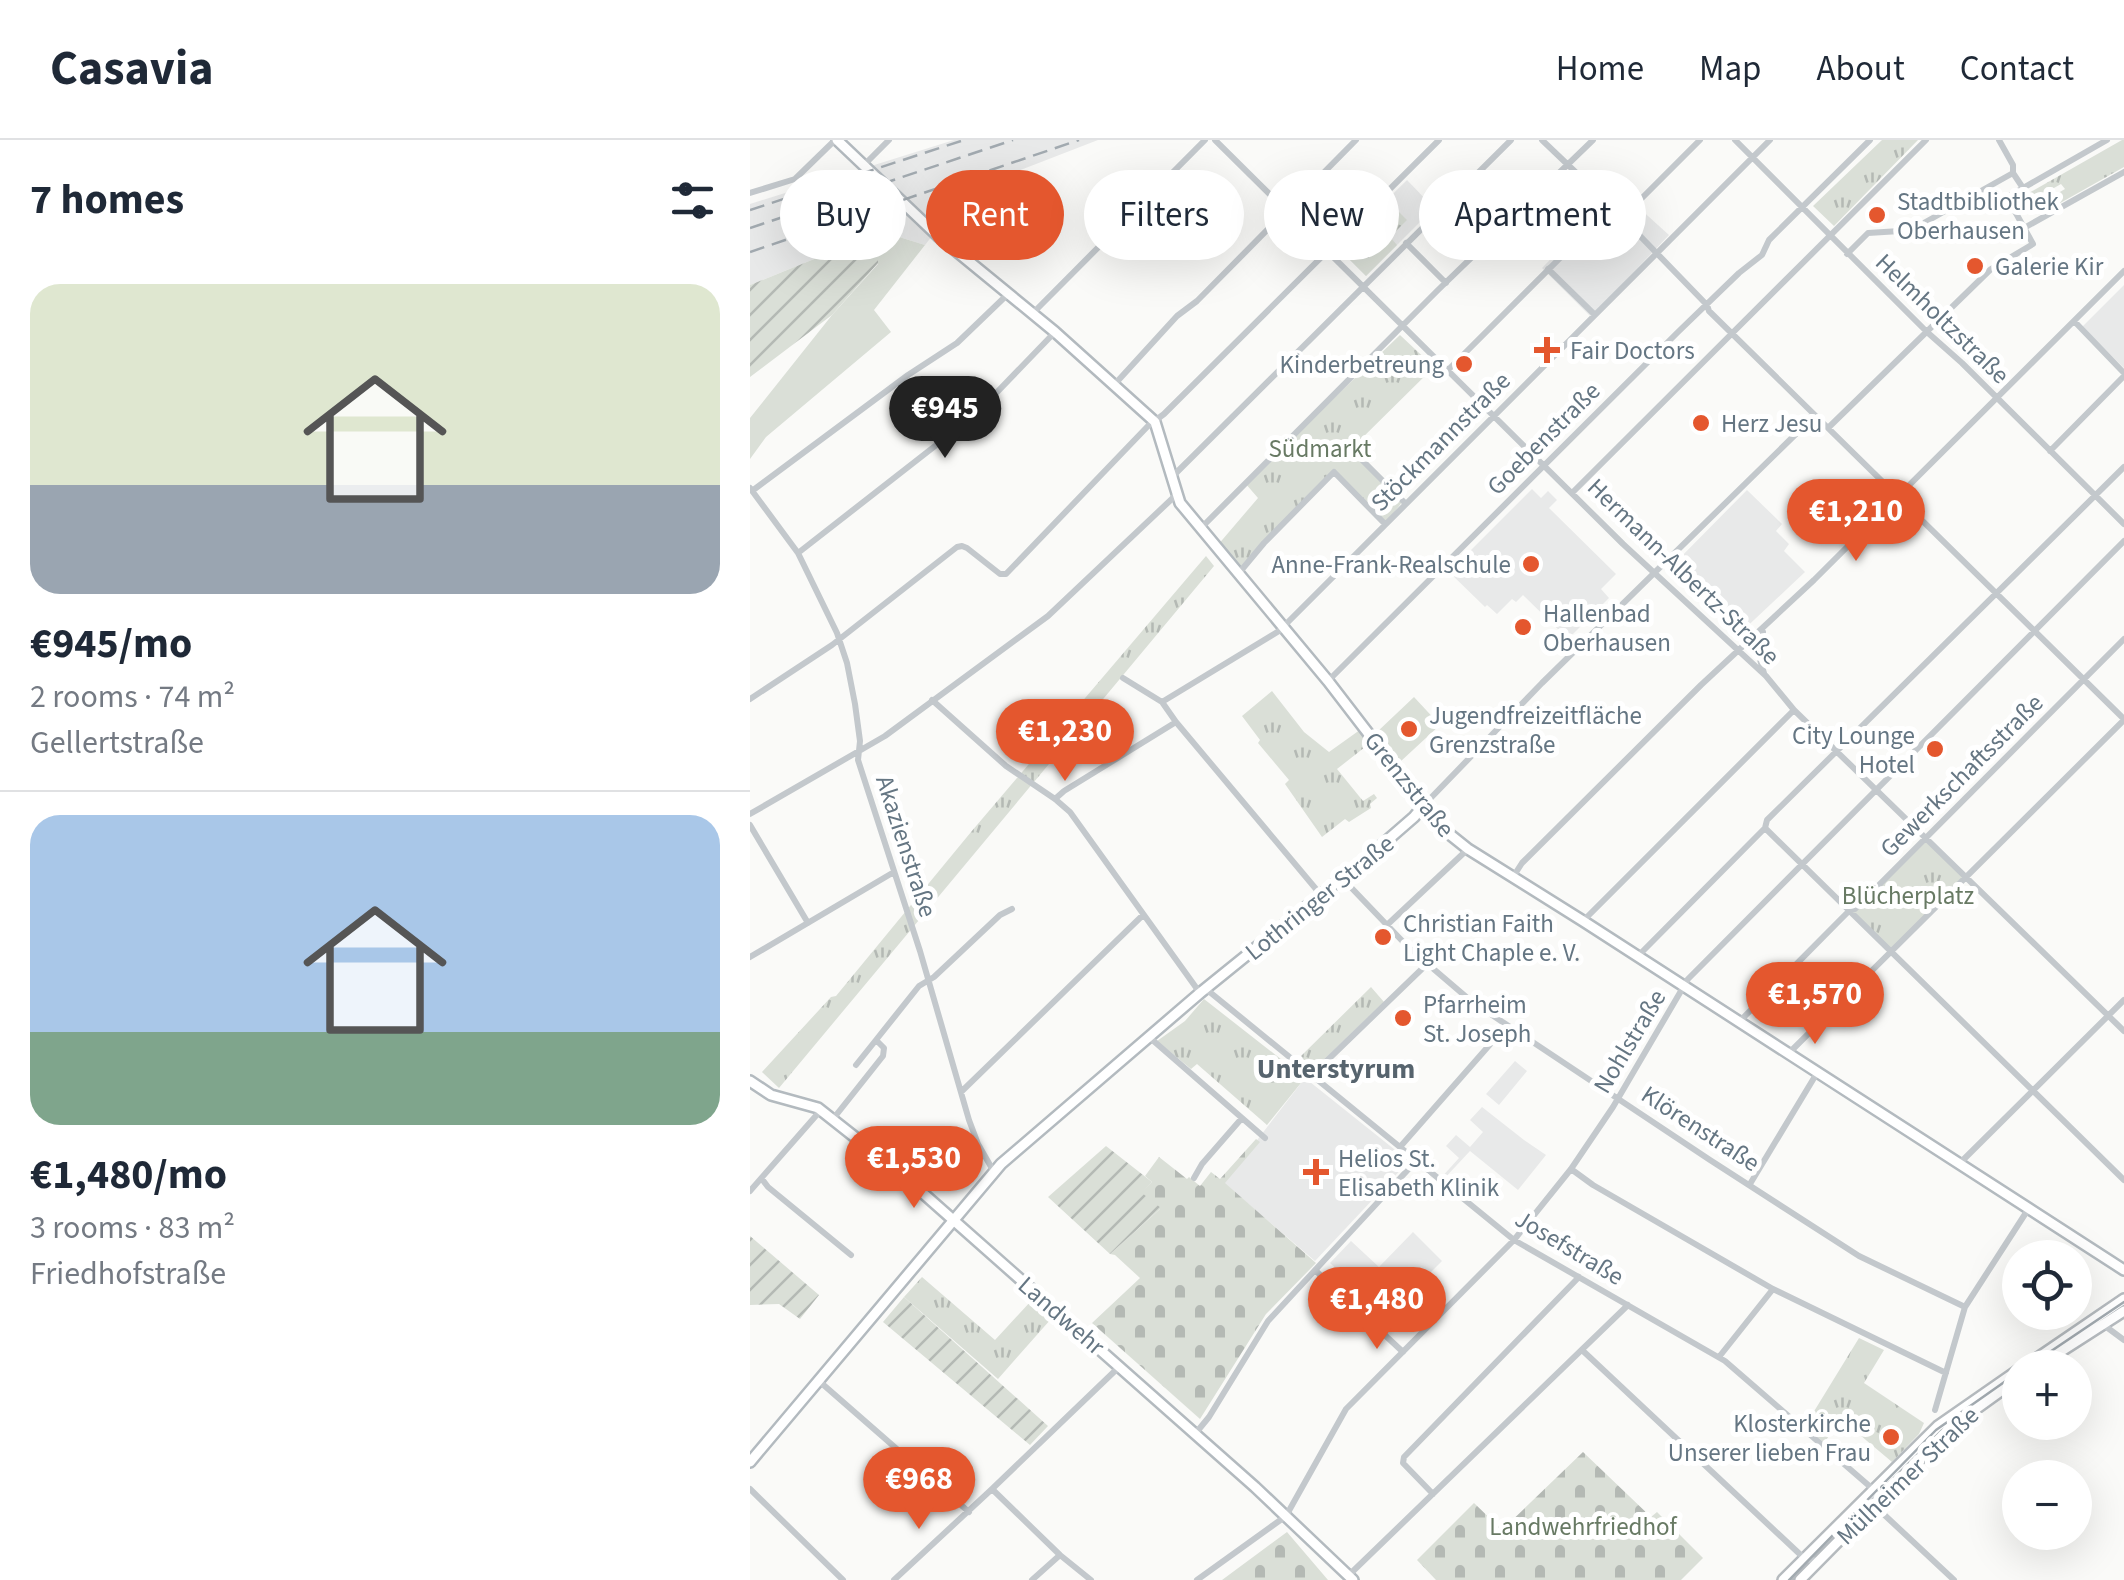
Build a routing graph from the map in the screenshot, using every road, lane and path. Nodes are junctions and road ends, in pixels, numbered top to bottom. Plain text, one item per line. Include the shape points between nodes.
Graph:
1 (836, 140) edge
2 (889, 140) edge
3 (1206, 140) edge
4 (1216, 140) edge
5 (1356, 140) edge
6 (1439, 140) edge
7 (1511, 140) edge
8 (1542, 140) edge
9 (1593, 140) edge
10 (1700, 140) edge
11 (1735, 140) edge
12 (1770, 140) edge
13 (1870, 140) edge
14 (1926, 140) edge
15 (1999, 140) edge
16 (2107, 140) edge
17 (1752, 158) junction
18 (1567, 165) junction
19 (863, 166) junction
20 (1326, 170) edge
21 (1572, 170) edge
22 (2124, 172) edge
23 (2013, 173) junction
24 (1399, 180) edge
25 (1264, 188) edge
26 (2023, 188) junction
27 (750, 193) edge
28 (1646, 195) edge
29 (1803, 208) junction
30 (2024, 228) junction
31 (1264, 233) edge
32 (1831, 236) junction
33 (1646, 242) edge
34 (1406, 243) junction
35 (1656, 253) junction
36 (1847, 254) junction
37 (1320, 260) edge
38 (1336, 260) edge
39 (1557, 260) edge
40 (1548, 269) junction
41 (2124, 271) edge
42 (1446, 283) junction
43 (1364, 286) junction
44 (1008, 294) junction
45 (1707, 304) junction
46 (1032, 313) junction
47 (1595, 315) junction
48 (2074, 321) junction
49 (1403, 325) junction
50 (1055, 332) junction
51 (1926, 332) junction
52 (1732, 334) junction
53 (1448, 370) junction
54 (2124, 375) edge
55 (1114, 384) junction
56 (1997, 399) junction
57 (1814, 414) junction
58 (1494, 415) junction
59 (1155, 422) junction
60 (1828, 428) junction
61 (1353, 451) dead end
62 (2050, 451) junction
63 (1544, 465) junction
64 (2124, 467) edge
65 (1172, 478) junction
66 (751, 489) edge
67 (1572, 493) junction
68 (1176, 495) junction
69 (2095, 496) junction
70 (1897, 498) junction
71 (1406, 504) junction
72 (1385, 524) junction
73 (2124, 524) edge
74 (1201, 528) junction
75 (2124, 541) edge
76 (798, 553) junction
77 (1239, 573) junction
78 (1654, 573) junction
79 (1997, 594) junction
80 (1283, 626) junction
81 (1766, 626) junction
82 (2034, 631) junction
83 (2124, 639) edge
84 (838, 641) junction
85 (1737, 652) junction
86 (1766, 676) junction
87 (1123, 678) dead end
88 (2084, 679) junction
89 (1328, 681) junction
90 (750, 699) edge
91 (932, 700) junction
92 (1162, 702) junction
93 (1794, 710) junction
94 (2124, 719) edge
95 (1176, 722) junction
96 (1837, 751) junction
97 (858, 752) junction
98 (1877, 790) junction
99 (1055, 799) junction
100 (1424, 805) junction
101 (750, 814) edge
102 (750, 825) edge
103 (1764, 828) junction
104 (1926, 838) junction
105 (1468, 849) junction
106 (1802, 865) junction
107 (894, 872) junction
108 (1513, 876) junction
109 (1966, 876) junction
110 (1342, 878) junction
111 (1320, 896) junction
112 (1012, 909) dead end
113 (1849, 911) junction
114 (1142, 915) junction
115 (1583, 921) junction
116 (808, 923) junction
117 (1387, 926) junction
118 (1890, 952) junction
119 (1638, 956) junction
120 (750, 957) edge
121 (1427, 964) junction
122 (928, 980) junction
123 (1685, 986) junction
124 (1203, 991) junction
125 (2124, 1000) edge
126 (2108, 1016) junction
127 (1740, 1021) junction
128 (1507, 1024) junction
129 (2124, 1031) edge
130 (1149, 1037) junction
131 (876, 1040) junction
132 (1789, 1053) junction
133 (856, 1065) dead end
134 (1818, 1072) junction
135 (1311, 1076) junction
136 (750, 1081) edge
137 (2033, 1091) junction
138 (961, 1092) junction
139 (1617, 1098) junction
140 (821, 1110) junction
141 (1242, 1118) junction
142 (832, 1120) junction
143 (1265, 1138) dead end
144 (1400, 1147) junction
145 (1416, 1161) junction
146 (1960, 1164) junction
147 (1571, 1169) junction
148 (994, 1172) junction
149 (1194, 1178) dead end
150 (762, 1179) junction
151 (2124, 1180) edge
152 (1750, 1184) junction
153 (750, 1191) edge
154 (2030, 1208) junction
155 (955, 1220) junction
156 (1514, 1240) junction
157 (851, 1255) dead end
158 (1315, 1270) junction
159 (2124, 1270) edge
160 (1579, 1277) junction
161 (1773, 1289) junction
162 (2124, 1299) edge
163 (1628, 1305) junction
164 (1966, 1308) junction
165 (2124, 1312) edge
166 (2099, 1322) junction
167 (2124, 1340) edge
168 (1582, 1350) junction
169 (2052, 1350) edge
170 (2061, 1350) edge
171 (1403, 1352) junction
172 (1719, 1358) junction
173 (1120, 1366) junction
174 (1946, 1373) junction
175 (819, 1380) junction
176 (2002, 1381) edge
177 (2002, 1390) edge
178 (1935, 1410) dead end
179 (1196, 1434) junction
180 (750, 1462) edge
181 (750, 1489) edge
182 (992, 1490) junction
183 (1874, 1490) junction
184 (1433, 1494) junction
185 (1874, 1505) junction
186 (969, 1512) junction
187 (1286, 1516) junction
188 (1060, 1555) junction
189 (1805, 1558) junction
190 (1818, 1561) junction
191 (1351, 1578) edge
192 (843, 1580) edge
193 (894, 1580) edge
194 (1032, 1580) edge
195 (1091, 1580) edge
196 (1197, 1580) edge
197 (1784, 1580) edge
198 (1800, 1580) edge
199 (1954, 1580) edge

1 - 19 street
1 - 27 street via 795,179
2 - 19 street
3 - 46 street
4 - 25 street, Hermann-Albertz-Straße
5 - 20 street
6 - 24 street
7 - 34 street
8 - 18 street
9 - 18 street
10 - 28 street
11 - 17 street, Helmholtzstraße
12 - 17 street, Stöckmannstraße
13 - 29 street, Goebenstraße
14 - 32 street
15 - 23 street
16 - 26 street
17 - 29 street, Helmholtzstraße
17 - 35 street, Stöckmannstraße
18 - 21 street
18 - 42 street
19 - 44 street
22 - 30 street
23 - 26 street
23 - 36 street via 1922,224 1868,233
26 - 30 street via 2006,197
29 - 32 street, Helmholtzstraße
29 - 45 street, Goebenstraße
30 - 51 street via 2033,244 1991,269
31 - 55 street
32 - 36 street, Helmholtzstraße
32 - 52 street
33 - 35 street
34 - 42 street
34 - 43 street
35 - 45 street
35 - 47 street, Stöckmannstraße
36 - 51 street, Helmholtzstraße
37 - 59 street
38 - 43 street, Hermann-Albertz-Straße
39 - 40 street
40 - 47 street
40 - 53 street
41 - 48 street
42 - 49 street
43 - 49 street, Hermann-Albertz-Straße
43 - 65 street
44 - 46 street
44 - 66 street via 957,343
45 - 52 street
45 - 63 street, Goebenstraße
46 - 50 street
47 - 58 street, Stöckmannstraße
48 - 54 street
48 - 56 street
49 - 53 street, Hermann-Albertz-Straße
49 - 74 street
50 - 55 street
50 - 76 street via 976,414
51 - 56 street, Helmholtzstraße
51 - 60 street
52 - 57 street
52 - 67 street
53 - 58 street, Hermann-Albertz-Straße
54 - 62 street
55 - 59 street
56 - 62 street, Helmholtzstraße
56 - 70 street
57 - 60 street
57 - 78 street, Lothringer Straße
58 - 63 street, Hermann-Albertz-Straße
58 - 71 street, Stöckmannstraße
59 - 65 street, Grenzstraße
59 - 84 street via 1006,574 962,546
60 - 70 street
61 - 71 street
62 - 69 street, Helmholtzstraße
63 - 67 street, Hermann-Albertz-Straße
63 - 89 street, Goebenstraße
64 - 69 street
65 - 68 street, Grenzstraße
66 - 76 street, Akazienstraße
67 - 78 street, Hermann-Albertz-Straße
68 - 74 street, Grenzstraße
68 - 91 street via 1053,612
69 - 73 street, Helmholtzstraße
69 - 79 street
70 - 79 street
70 - 81 street
71 - 72 street, Stöckmannstraße
72 - 77 street via 1334,472
72 - 80 street, Stöckmannstraße
74 - 77 street, Grenzstraße
75 - 82 street, Nohlstraße
76 - 84 street, Akazienstraße
77 - 80 street, Grenzstraße
78 - 85 street, Hermann-Albertz-Straße
78 - 100 street, Lothringer Straße
79 - 82 street
79 - 96 street
80 - 89 street, Grenzstraße
80 - 92 street, Stöckmannstraße
81 - 85 street
81 - 86 street via 1758,653
82 - 88 street
82 - 98 street, Nohlstraße
83 - 88 street, Gewerkschaftsstraße
84 - 90 street
84 - 97 street, Akazienstraße via 855,704
85 - 86 street, Hermann-Albertz-Straße
85 - 108 street
86 - 93 street, Hermann-Albertz-Straße
87 - 92 street
88 - 94 street
88 - 104 street, Gewerkschaftsstraße
89 - 100 street, Grenzstraße
91 - 97 street
91 - 99 street, Josefstraße via 1006,766
92 - 95 street
93 - 96 street, Hermann-Albertz-Straße
93 - 115 street
94 - 109 street
95 - 99 street
95 - 111 street
96 - 98 street, Hermann-Albertz-Straße
96 - 103 street
97 - 101 street
97 - 107 street, Akazienstraße
98 - 104 street, Hermann-Albertz-Straße
98 - 106 street, Nohlstraße
99 - 114 street, Josefstraße
100 - 105 street, Grenzstraße
100 - 110 street, Lothringer Straße
102 - 116 street
103 - 106 street
103 - 119 street
104 - 109 street, Hermann-Albertz-Straße
104 - 113 street, Gewerkschaftsstraße
105 - 108 street, Grenzstraße
105 - 117 street
106 - 113 street
106 - 123 street, Nohlstraße
107 - 116 street
107 - 122 street, Akazienstraße
108 - 115 street, Grenzstraße
109 - 118 street
109 - 126 street, Hermann-Albertz-Straße
110 - 111 street, Lothringer Straße
110 - 117 street, Klörenstraße
111 - 124 street, Lothringer Straße
112 - 122 street
113 - 118 street
113 - 127 street, Gewerkschaftsstraße
114 - 124 street, Josefstraße
114 - 138 street
115 - 119 street, Grenzstraße
116 - 120 street
117 - 121 street, Klörenstraße
118 - 132 street
118 - 137 street
119 - 123 street, Grenzstraße
121 - 128 street, Klörenstraße
121 - 135 street
122 - 131 street
122 - 138 street, Akazienstraße
123 - 127 street, Grenzstraße
123 - 139 street, Nohlstraße
124 - 130 street, Lothringer Straße
124 - 135 street, Josefstraße
125 - 126 street
126 - 129 street, Hermann-Albertz-Straße
126 - 137 street
127 - 132 street, Grenzstraße
128 - 139 street, Klörenstraße
128 - 144 street
130 - 141 street
130 - 148 street, Lothringer Straße
131 - 133 street
131 - 142 street via 882,1056
132 - 134 street, Grenzstraße
134 - 146 street, Grenzstraße
134 - 152 street
135 - 144 street, Josefstraße
136 - 140 street, Landwehr via 771,1095
137 - 146 street
137 - 151 street
138 - 148 street, Akazienstraße
139 - 147 street, Nohlstraße
139 - 152 street, Klörenstraße
140 - 142 street, Landwehr
140 - 150 street
141 - 143 street
141 - 149 street
142 - 155 street, Landwehr
144 - 145 street, Josefstraße
145 - 156 street, Josefstraße
145 - 158 street
146 - 154 street, Grenzstraße
147 - 156 street, Nohlstraße
147 - 161 street
148 - 155 street, Lothringer Straße
150 - 153 street
150 - 157 street
152 - 164 street, Klörenstraße via 1866,1259
154 - 159 street, Grenzstraße
154 - 164 street
155 - 173 street, Landwehr
155 - 175 street, Lothringer Straße
156 - 160 street, Josefstraße
156 - 171 street, Nohlstraße
158 - 171 street
158 - 179 street via 1264,1327
160 - 163 street, Josefstraße
160 - 184 street via 1404,1456 1403,1463
161 - 172 street
161 - 174 street
162 - 166 street, Mülheimer Straße
163 - 168 street
163 - 172 street, Josefstraße
164 - 174 street
165 - 166 street, Mülheimer Straße
166 - 167 street
166 - 169 street, Mülheimer Straße
166 - 170 street, Mülheimer Straße
168 - 184 street
168 - 189 street
171 - 187 street, Nohlstraße via 1343,1413
172 - 183 street, Josefstraße
173 - 179 street, Landwehr
173 - 182 street
174 - 178 street
175 - 180 street, Lothringer Straße
175 - 186 street
176 - 183 street, Mülheimer Straße via 1938,1426
177 - 185 street, Mülheimer Straße via 1952,1426
179 - 187 street, Landwehr
181 - 192 street
182 - 186 street
182 - 188 street
183 - 185 street
183 - 189 street, Mülheimer Straße
184 - 191 street
185 - 190 street, Mülheimer Straße
185 - 199 street
186 - 193 street
187 - 191 street, Landwehr
187 - 196 street, Nohlstraße
188 - 194 street
188 - 195 street
189 - 190 street
189 - 197 street, Mülheimer Straße
190 - 198 street, Mülheimer Straße

